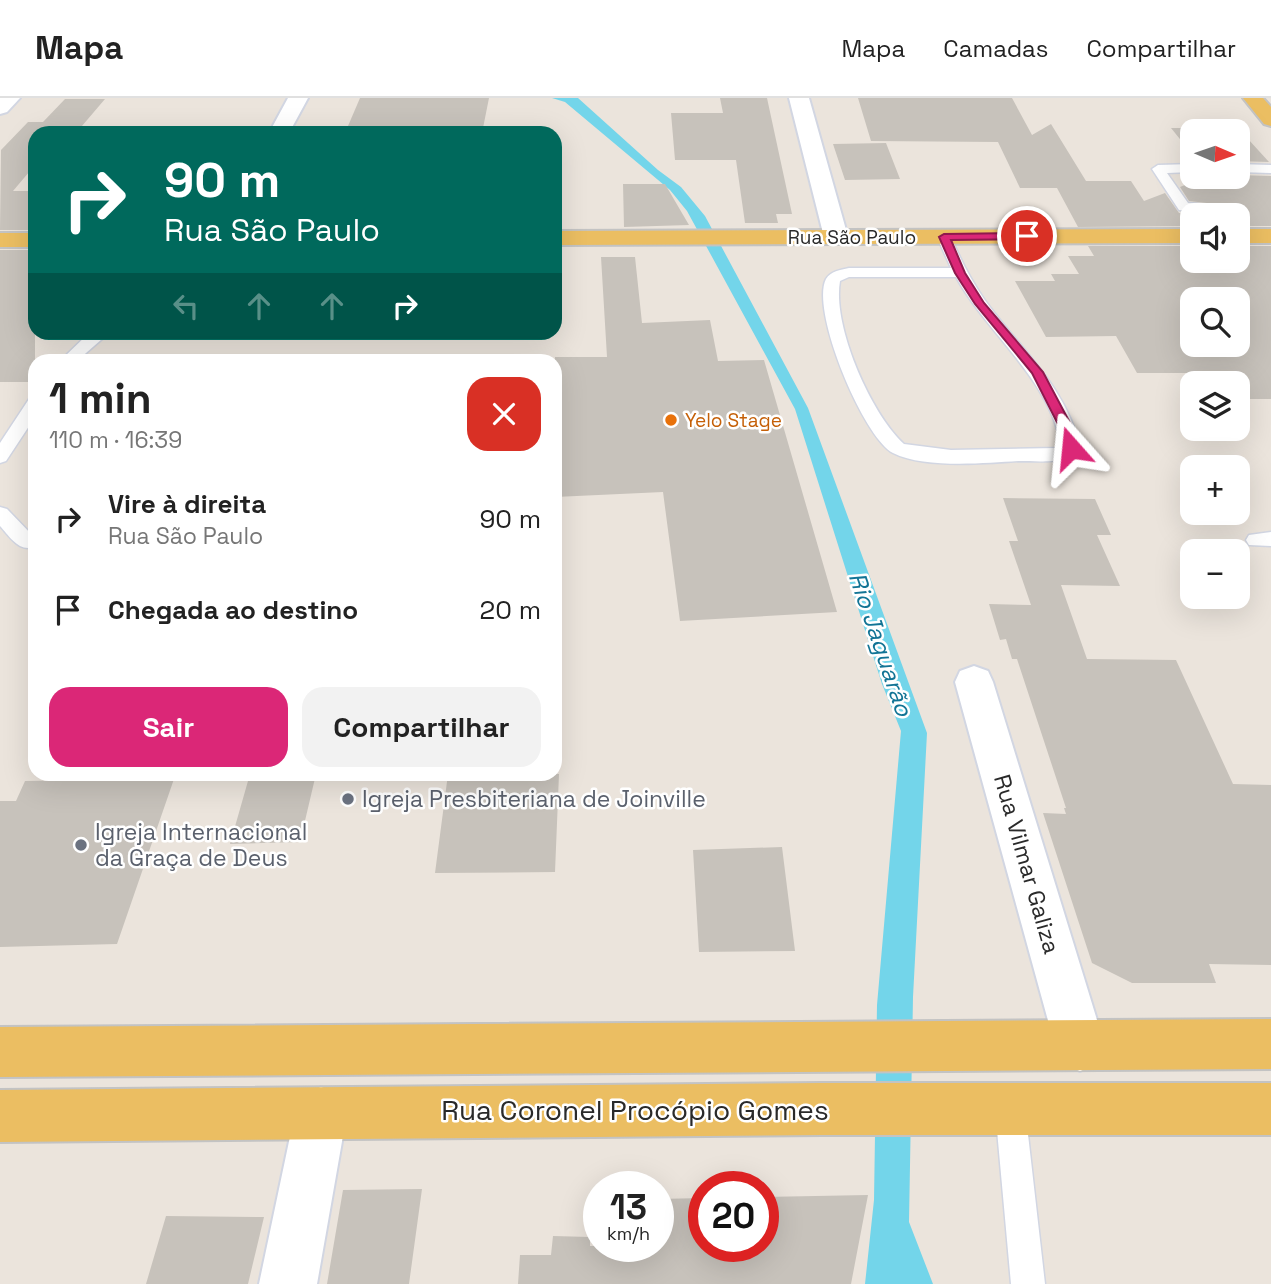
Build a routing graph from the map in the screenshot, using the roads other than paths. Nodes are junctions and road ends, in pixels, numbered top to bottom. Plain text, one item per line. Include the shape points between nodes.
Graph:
1 (10, 98) edge
2 (298, 98) edge
3 (799, 98) edge
4 (1252, 98) edge
5 (0, 108) edge
6 (1271, 120) edge
7 (283, 126) edge
8 (1180, 168) edge
9 (1250, 168) edge
10 (1271, 169) edge
11 (1181, 203) edge
12 (1250, 229) edge
13 (1180, 236) edge
14 (1271, 236) edge
15 (836, 237) junction
16 (944, 237) junction
17 (562, 238) edge
18 (0, 240) edge
19 (28, 240) edge
20 (960, 273) junction
21 (90, 340) edge
22 (75, 354) edge
23 (28, 414) edge
24 (0, 457) edge
25 (0, 514) edge
26 (27, 542) dead end
27 (974, 682) dead end
28 (1271, 1044) edge
29 (1080, 1046) junction
30 (0, 1052) edge
31 (1010, 1108) junction
32 (1271, 1108) edge
33 (321, 1113) junction
34 (0, 1116) edge
35 (288, 1284) edge
36 (1028, 1284) edge

1 - 5 street
2 - 7 street
3 - 15 street
4 - 6 main road
8 - 11 lane via 1158,169
9 - 10 lane
12 - 14 main road
13 - 16 main road, Rua São Paulo
15 - 16 main road, Rua São Paulo
15 - 17 main road, Rua São Paulo
16 - 20 lane
18 - 19 main road
20 - 20 lane via 1037,372 1070,436 1071,448 1059,454 922,455 899,449 883,437 839,336 831,305 832,282 849,272
21 - 22 lane
23 - 24 lane
25 - 26 lane
27 - 29 street, Rua Vilmar Galiza
28 - 29 main road
29 - 30 main road
31 - 32 main road, Rua Coronel Procópio Gomes
31 - 33 main road, Rua Coronel Procópio Gomes
31 - 36 lane
33 - 34 main road, Rua Coronel Procópio Gomes
33 - 35 street

